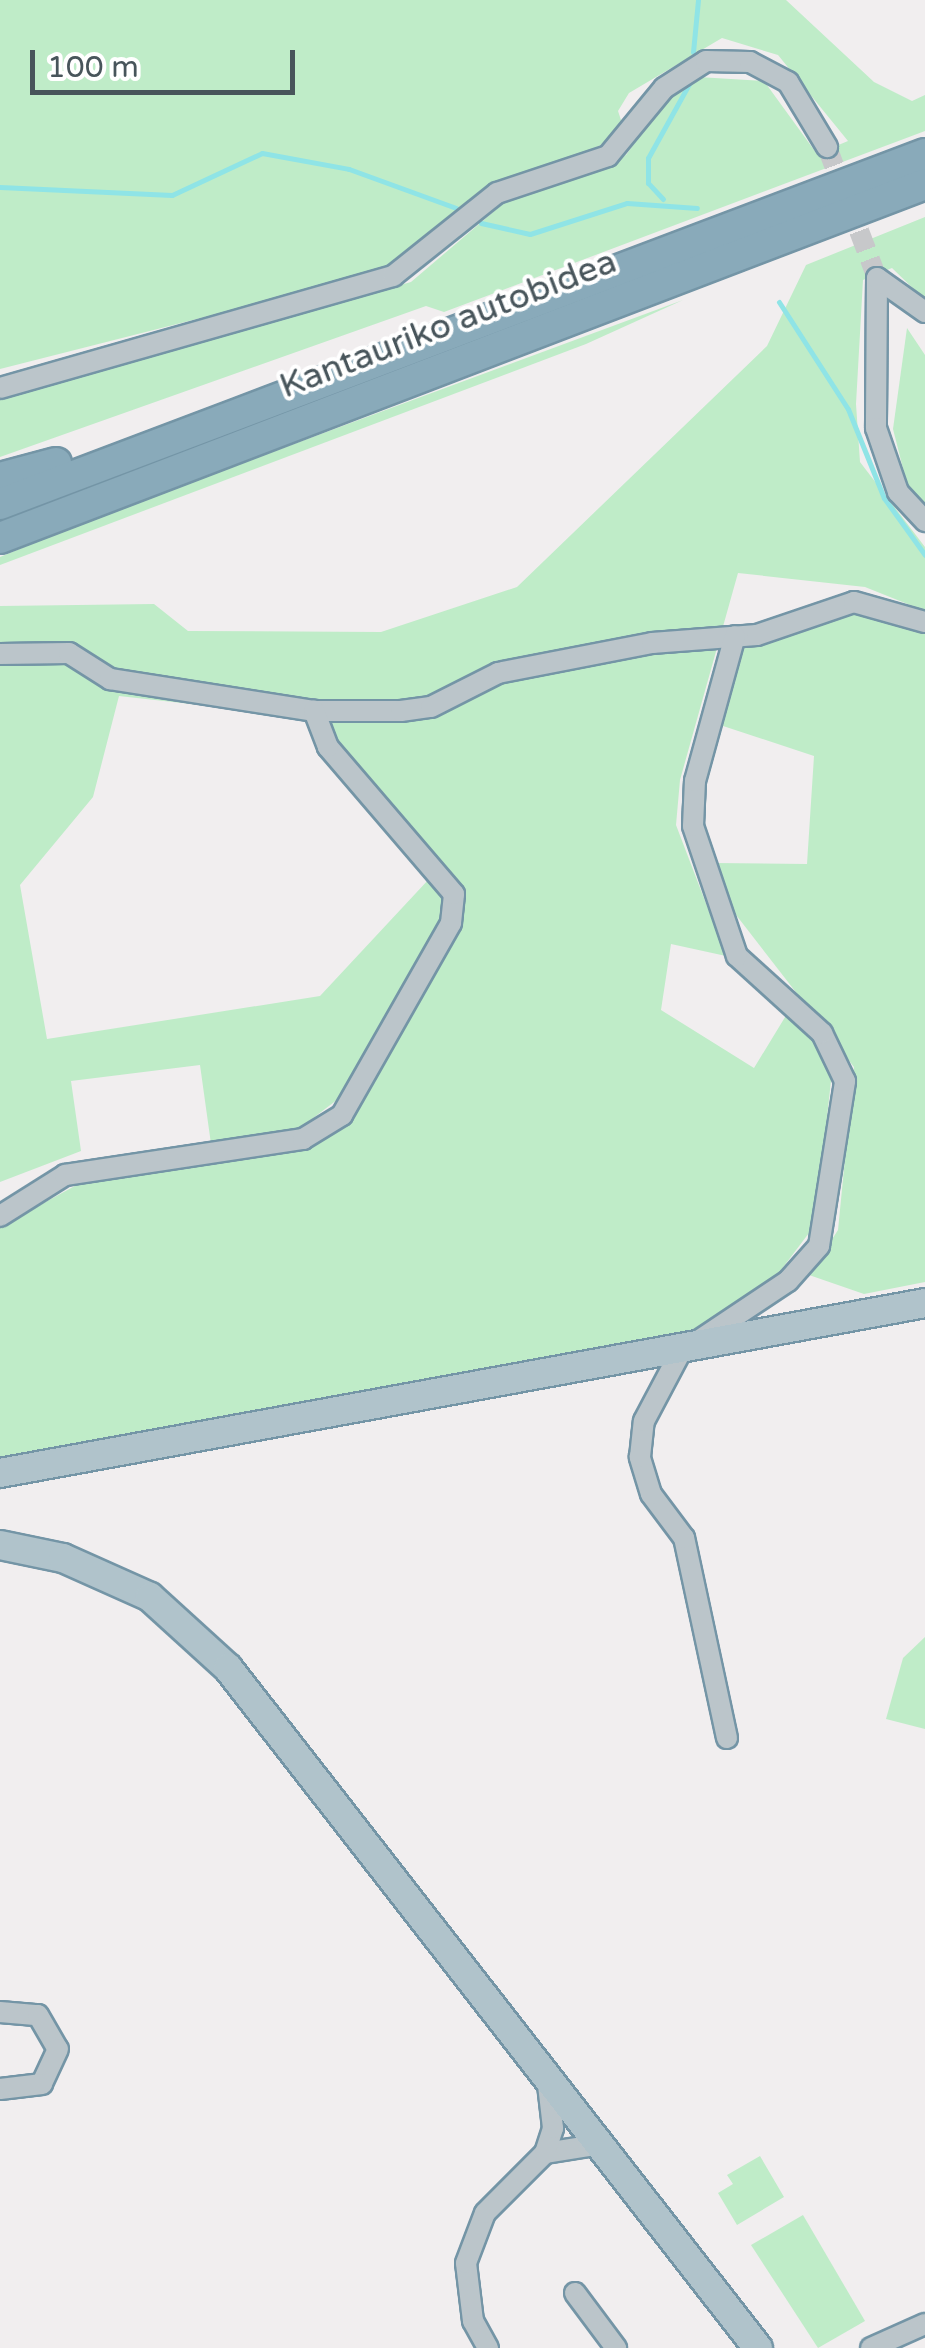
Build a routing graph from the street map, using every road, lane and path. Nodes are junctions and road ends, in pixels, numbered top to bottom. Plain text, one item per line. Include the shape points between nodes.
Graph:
1 (827, 147) tunnel mouth
2 (925, 154) edge
3 (925, 184) edge
4 (925, 312) edge
5 (0, 388) edge
6 (166, 435) junction
7 (0, 478) edge
8 (0, 504) edge
9 (925, 521) edge
10 (0, 538) edge
11 (925, 622) edge
12 (736, 636) junction
13 (0, 654) edge
14 (314, 711) junction
15 (0, 1216) edge
16 (925, 1303) edge
17 (680, 1353) junction
18 (0, 1472) edge
19 (0, 1545) edge
20 (727, 1738) dead end
21 (0, 1995) edge
22 (10, 2011) edge
23 (548, 2085) junction
24 (0, 2089) edge
25 (595, 2145) junction
26 (544, 2152) junction
27 (576, 2293) dead end
28 (925, 2324) edge
29 (488, 2348) edge
30 (616, 2348) edge
31 (758, 2348) edge
32 (871, 2348) edge

1 - 5 street via 788,82 750,62 706,61 664,88 608,156 497,193 393,276
2 - 6 highway, Kantauriko autobidea
3 - 10 highway, Kantauriko autobidea
4 - 9 street via 877,278 876,428 898,492
6 - 7 highway
6 - 8 highway, Kantauriko autobidea
11 - 12 street via 854,602
12 - 14 street via 498,673 431,706
12 - 17 street via 695,781 694,826 737,956 822,1033 845,1081 818,1246 788,1280
13 - 14 street via 69,653 110,679
14 - 15 street via 328,746 454,894 450,923 342,1115 303,1139 65,1175
16 - 17 main road
17 - 18 main road
17 - 20 street via 644,1422 640,1457 651,1494 684,1538
19 - 23 main road via 64,1558 150,1598 228,1668
21 - 22 street
22 - 24 street via 49,2023 57,2062 29,2090
23 - 25 main road
23 - 26 street via 553,2128
25 - 26 street
25 - 31 main road
26 - 29 street via 472,2238 465,2291
27 - 30 street
28 - 32 street

